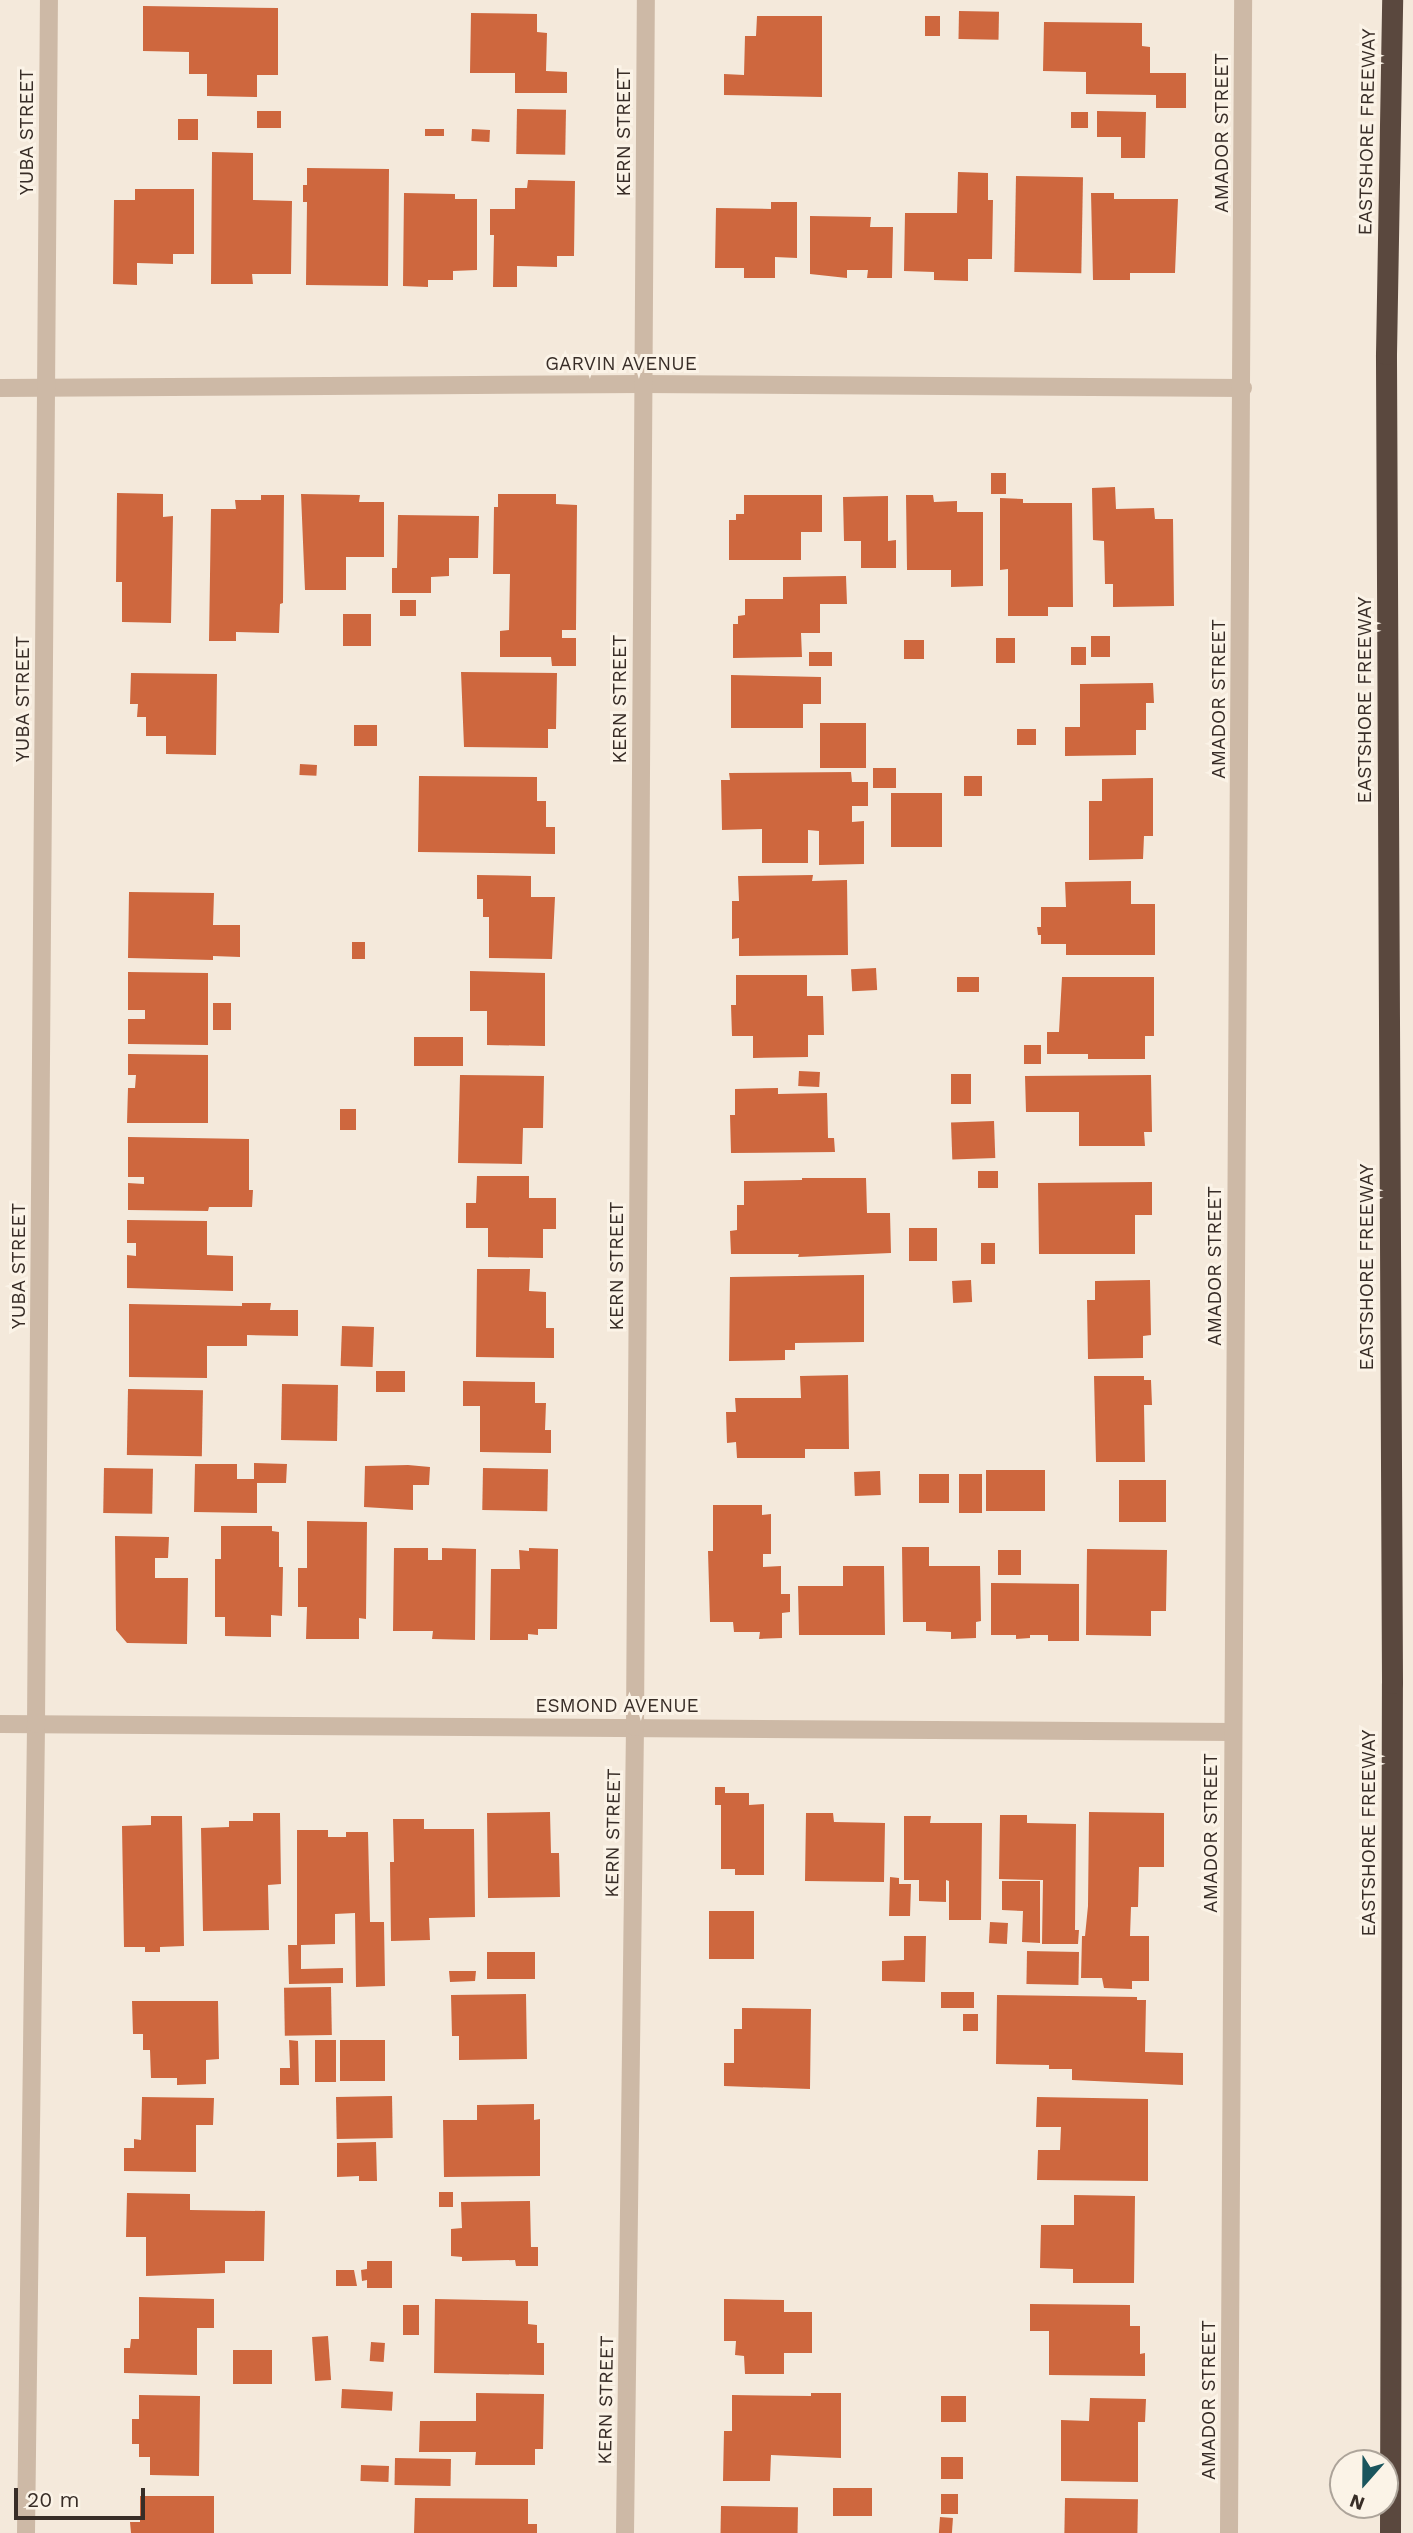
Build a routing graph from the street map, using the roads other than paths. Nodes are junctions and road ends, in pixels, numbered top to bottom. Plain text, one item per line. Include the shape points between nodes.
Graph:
1 (49, 0) edge
2 (646, 0) edge
3 (1243, 0) edge
4 (1392, 0) edge
5 (643, 384) junction
6 (0, 387) edge
7 (46, 387) junction
8 (1243, 388) junction
9 (0, 1724) edge
10 (36, 1724) junction
11 (635, 1727) junction
12 (1233, 1732) junction
13 (26, 2533) edge
14 (625, 2533) edge
15 (1230, 2533) edge
16 (1390, 2533) edge

1 - 7 street, YUBA STREET
2 - 5 street, KERN STREET
3 - 8 street, AMADOR STREET
4 - 16 highway, EASTSHORE FREEWAY via 1386,354 1392,1669
5 - 7 street, GARVIN AVENUE
5 - 8 street, GARVIN AVENUE
5 - 11 street, KERN STREET
6 - 7 street, GARVIN AVENUE
7 - 10 street, YUBA STREET
8 - 12 street, AMADOR STREET
9 - 10 street, ESMOND AVENUE
10 - 11 street, ESMOND AVENUE
10 - 13 street, YUBA STREET
11 - 12 street, ESMOND AVENUE
11 - 14 street, KERN STREET
12 - 15 street, AMADOR STREET

